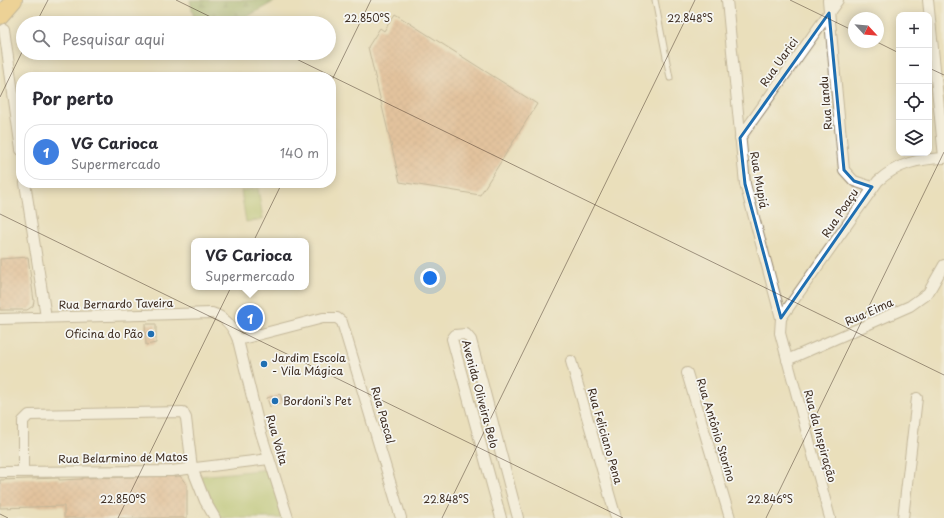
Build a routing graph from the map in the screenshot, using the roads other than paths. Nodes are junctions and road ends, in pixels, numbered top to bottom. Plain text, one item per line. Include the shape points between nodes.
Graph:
1 (14, 0) edge
2 (655, 0) edge
3 (727, 0) edge
4 (828, 0) edge
5 (838, 0) edge
6 (928, 0) edge
7 (829, 13) junction
8 (2, 22) edge
9 (670, 78) dead end
10 (16, 116) edge
11 (740, 138) junction
12 (944, 157) edge
13 (872, 187) junction
14 (26, 188) edge
15 (944, 265) edge
16 (46, 317) junction
17 (781, 318) junction
18 (0, 319) edge
19 (229, 324) joint
20 (238, 340) junction
21 (788, 360) junction
22 (571, 361) dead end
23 (686, 373) dead end
24 (917, 398) dead end
25 (269, 459) junction
26 (192, 468) junction
27 (0, 472) edge
28 (23, 472) junction
29 (214, 518) edge
30 (288, 518) edge
31 (401, 518) edge
32 (501, 518) edge
33 (518, 518) edge
34 (616, 518) edge
35 (730, 518) edge
36 (830, 518) edge
37 (903, 518) edge

1 - 8 main road
2 - 9 lane
3 - 11 street, Rua Mupiá
4 - 7 street, Rua Iandu
5 - 7 street, Rua Uarici
6 - 12 street
7 - 11 street, Rua Uarici
7 - 13 street, Rua Iandu via 844,170 854,181
8 - 10 street
11 - 17 street, Rua Mupiá via 745,184
12 - 13 street, Rua Poaçu via 926,158 900,165
13 - 17 street, Rua Poaçu
14 - 16 street
15 - 21 street, Rua Eima via 928,293 910,306
16 - 18 street, Rua Bernardo Taveira
16 - 19 street, Rua Bernardo Taveira via 212,313 219,315
17 - 21 street, Rua Mupiá via 780,333
19 - 20 street, Rua Volta
20 - 25 street, Rua Volta
20 - 31 street, Rua Pascal via 327,318 340,320 344,326
21 - 36 street, Rua da Inspiração
22 - 34 street, Rua Feliciano Pena
23 - 35 street, Rua Antônio Storino
24 - 37 street
25 - 26 street, Rua Belarmino de Matos
25 - 30 street, Rua Volta
26 - 28 street, Rua Belarmino de Matos
26 - 28 street via 183,412 29,415 23,421
26 - 29 street
27 - 28 street, Rua Belarmino de Matos
32 - 33 street, Avenida Oliveira Belo via 452,339 455,335 466,334 471,340

